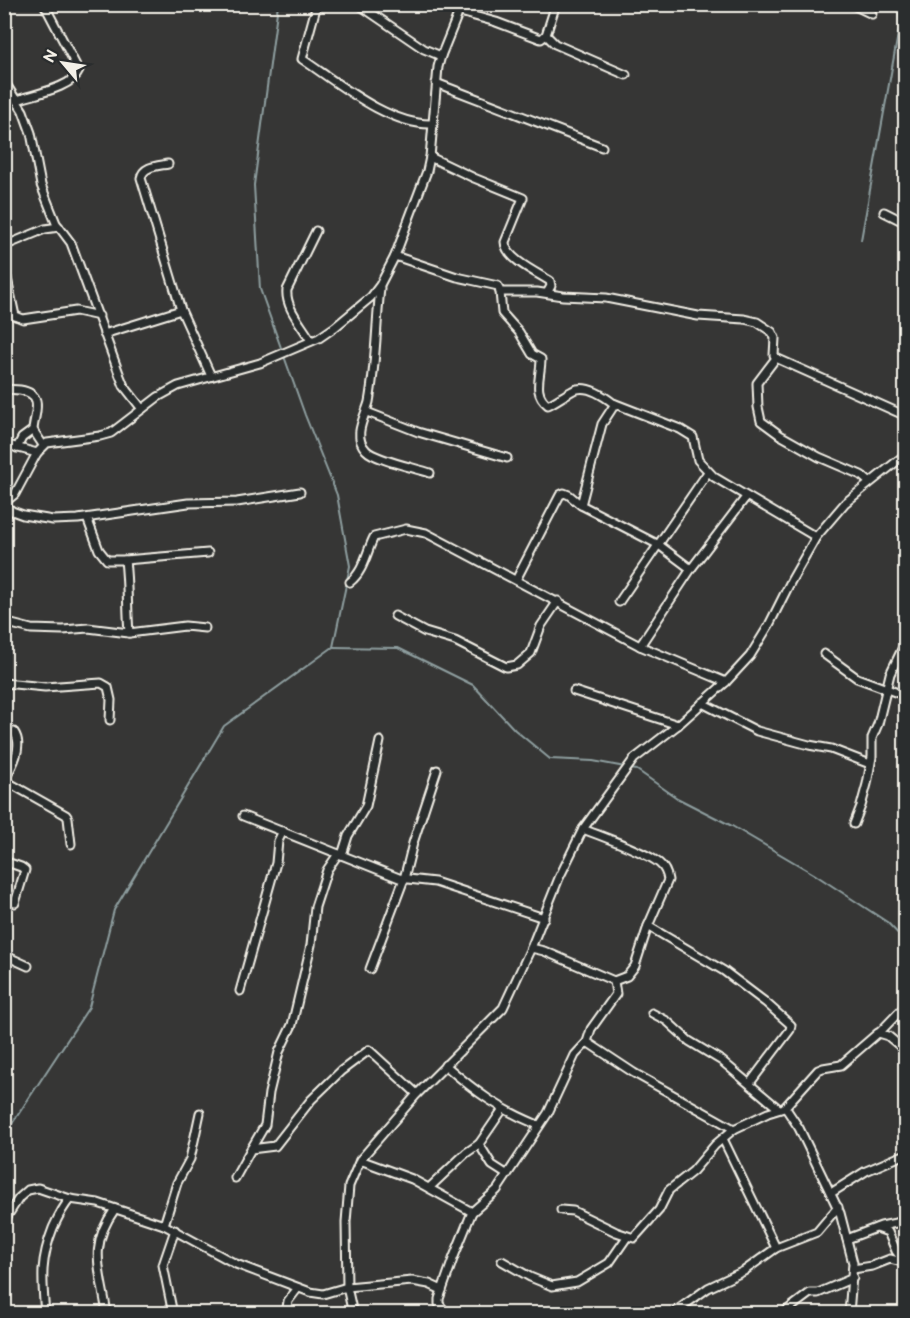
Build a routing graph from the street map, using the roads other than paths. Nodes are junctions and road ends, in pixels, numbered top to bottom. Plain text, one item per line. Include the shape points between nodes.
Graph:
1 (44, 4) edge
2 (317, 4) edge
3 (358, 4) edge
4 (462, 4) edge
5 (556, 4) edge
6 (851, 4) edge
7 (460, 12) junction
8 (872, 14) dead end
9 (546, 34) junction
10 (441, 56) junction
11 (626, 75) dead end
12 (4, 81) edge
13 (436, 83) junction
14 (17, 100) junction
15 (433, 124) junction
16 (602, 147) dead end
17 (430, 157) junction
18 (168, 164) dead end
19 (884, 213) dead end
20 (906, 223) edge
21 (59, 227) junction
22 (316, 231) dead end
23 (4, 246) edge
24 (395, 256) junction
25 (4, 264) edge
26 (380, 285) junction
27 (500, 292) junction
28 (546, 293) junction
29 (181, 310) junction
30 (4, 311) edge
31 (15, 316) junction
32 (99, 316) junction
33 (104, 334) junction
34 (311, 342) junction
35 (776, 358) junction
36 (211, 376) junction
37 (4, 389) edge
38 (615, 404) junction
39 (142, 409) junction
40 (367, 412) junction
41 (906, 416) edge
42 (33, 430) junction
43 (4, 444) edge
44 (43, 445) junction
45 (17, 448) junction
46 (37, 453) junction
47 (906, 454) edge
48 (507, 458) dead end
49 (708, 472) junction
50 (430, 473) dead end
51 (869, 482) junction
52 (300, 492) dead end
53 (746, 497) junction
54 (4, 504) edge
55 (581, 505) junction
56 (87, 518) junction
57 (816, 537) junction
58 (659, 544) junction
59 (208, 553) dead end
60 (125, 560) junction
61 (691, 569) junction
62 (516, 580) junction
63 (350, 582) dead end
64 (558, 601) junction
65 (620, 602) dead end
66 (394, 616) dead end
67 (4, 622) edge
68 (205, 628) dead end
69 (129, 633) junction
70 (906, 641) edge
71 (640, 646) junction
72 (824, 654) dead end
73 (726, 682) junction
74 (4, 683) edge
75 (887, 689) junction
76 (574, 691) dead end
77 (906, 696) edge
78 (702, 703) junction
79 (110, 720) dead end
80 (678, 725) junction
81 (4, 729) edge
82 (380, 741) dead end
83 (870, 764) junction
84 (437, 770) dead end
85 (5, 779) edge
86 (243, 816) dead end
87 (854, 824) dead end
88 (583, 829) junction
89 (283, 831) junction
90 (71, 844) dead end
91 (340, 854) junction
92 (4, 861) edge
93 (404, 879) junction
94 (15, 903) dead end
95 (544, 918) junction
96 (648, 926) junction
97 (531, 948) junction
98 (4, 955) edge
99 (28, 966) dead end
100 (370, 969) dead end
101 (614, 981) junction
102 (240, 991) dead end
103 (906, 1005) edge
104 (652, 1013) dead end
105 (880, 1032) junction
106 (587, 1042) junction
107 (906, 1051) edge
108 (446, 1065) junction
109 (750, 1083) junction
110 (417, 1094) junction
111 (782, 1108) junction
112 (503, 1109) junction
113 (200, 1113) dead end
114 (538, 1125) junction
115 (734, 1129) junction
116 (723, 1138) junction
117 (479, 1144) junction
118 (251, 1149) junction
119 (906, 1154) edge
120 (360, 1160) junction
121 (506, 1174) junction
122 (235, 1178) dead end
123 (429, 1188) junction
124 (831, 1193) junction
125 (70, 1199) junction
126 (838, 1208) junction
127 (114, 1209) junction
128 (561, 1210) dead end
129 (472, 1212) junction
130 (4, 1221) edge
131 (906, 1221) edge
132 (164, 1225) junction
133 (877, 1228) junction
134 (175, 1230) junction
135 (627, 1237) junction
136 (847, 1239) junction
137 (776, 1248) junction
138 (502, 1261) dead end
139 (905, 1263) edge
140 (853, 1274) junction
141 (347, 1287) junction
142 (298, 1288) junction
143 (442, 1290) junction
144 (45, 1314) edge
145 (107, 1314) edge
146 (173, 1314) edge
147 (286, 1314) edge
148 (353, 1314) edge
149 (447, 1314) edge
150 (545, 1314) edge
151 (558, 1314) edge
152 (672, 1314) edge
153 (782, 1314) edge
154 (849, 1314) edge

1 - 14 street via 79,71 66,84
2 - 15 street via 302,59 392,115 420,125
3 - 10 street via 424,49
4 - 7 street
5 - 9 street
6 - 8 street
7 - 9 street via 537,39
7 - 10 street
9 - 11 street via 555,44
10 - 13 street
12 - 14 street
13 - 15 street
13 - 16 street
14 - 21 street via 28,123 41,185
15 - 17 street
17 - 24 street
17 - 28 street via 523,198 505,247 525,266 550,281
18 - 29 street via 145,170 141,178
19 - 20 street
21 - 23 street
21 - 32 street via 71,243
22 - 34 street via 286,296
24 - 26 street
24 - 27 street via 498,286
25 - 31 street
26 - 34 street via 335,327
26 - 40 street via 375,367
27 - 28 street
27 - 38 street via 502,313 532,354 541,358 538,393 543,402 548,405 559,401 575,388 586,389
28 - 35 street via 606,298 698,316 757,322 772,332
29 - 33 street
29 - 36 street
30 - 31 street
31 - 32 street via 23,320 76,311
32 - 33 street
33 - 39 street via 124,386
34 - 36 street via 260,363
35 - 41 street
35 - 51 street via 757,383 761,421
36 - 39 street via 178,386
37 - 42 street via 21,390 35,399
38 - 49 street via 691,435 698,460
38 - 55 street via 602,424
39 - 44 street via 111,433
40 - 48 street via 418,432
40 - 50 street via 359,432 364,448 372,455
42 - 44 street
42 - 45 street
43 - 45 street
44 - 46 street
45 - 46 street
46 - 54 street via 15,494
47 - 51 street
49 - 53 street
49 - 58 street
51 - 57 street
52 - 56 street
53 - 57 street
53 - 61 street
54 - 56 street via 36,519
55 - 58 street
55 - 62 street via 569,495 560,495
56 - 60 street via 107,561
57 - 73 street via 750,656
58 - 61 street
58 - 65 street
59 - 60 street
60 - 69 street
61 - 71 street
62 - 63 street via 426,533 406,530 374,537 360,575
62 - 64 street
64 - 66 street via 541,626 531,653 517,665 506,667 455,640 425,632
64 - 71 street
67 - 69 street via 31,629 88,628
68 - 69 street via 185,626
70 - 75 street
71 - 73 street
72 - 75 street via 857,678
73 - 78 street
74 - 79 street via 45,687 101,683 108,687
75 - 77 street
75 - 83 street via 871,741
76 - 80 street
78 - 80 street
78 - 83 street via 757,731 831,749
80 - 88 street via 634,759
81 - 85 street via 15,732 18,740 15,760
82 - 91 street via 366,806
83 - 87 street
84 - 93 street
85 - 90 street via 66,815
86 - 89 street
88 - 95 street
88 - 96 street via 651,858 664,868 668,880
89 - 91 street
89 - 102 street
91 - 93 street
91 - 118 street via 327,870 315,907 311,945 292,1024 279,1052 265,1125
92 - 94 street via 25,870
93 - 95 street via 435,882
93 - 100 street
95 - 97 street
96 - 101 street via 632,972
96 - 109 street via 724,971 791,1025
97 - 101 street
97 - 108 street via 503,1008
98 - 99 street
101 - 106 street via 616,994 591,1029
103 - 105 street
104 - 109 street
105 - 107 street
105 - 111 street via 842,1065 819,1071
106 - 114 street via 575,1055 548,1113
106 - 115 street
108 - 110 street
108 - 112 street
109 - 111 street
110 - 118 street via 369,1050 311,1100 275,1146
110 - 120 street
111 - 115 street
111 - 124 street via 799,1128
112 - 114 street
112 - 117 street
113 - 132 street via 189,1159
114 - 121 street
115 - 116 street
116 - 135 street via 669,1190 659,1210 636,1237
116 - 137 street
117 - 121 street via 492,1165
117 - 123 street
118 - 122 street
119 - 124 street via 866,1171
120 - 123 street
120 - 141 street via 349,1186
121 - 129 street via 497,1190
123 - 129 street
124 - 126 street
125 - 127 street
125 - 130 street via 38,1188 28,1190
125 - 144 street via 60,1211 45,1249
126 - 136 street
126 - 137 street via 817,1232
127 - 132 street
127 - 145 street via 104,1225 97,1256
128 - 135 street via 573,1211
129 - 143 street
131 - 133 street
132 - 134 street
133 - 136 street
133 - 139 street via 888,1232
134 - 142 street via 236,1264
134 - 146 street via 163,1265
135 - 138 street via 609,1263 577,1282 552,1286
136 - 140 street
137 - 152 street
139 - 140 street via 890,1259
140 - 153 street via 818,1293 810,1293
140 - 154 street
141 - 142 street via 323,1294
141 - 143 street via 412,1281
141 - 148 street
142 - 147 street via 288,1300
143 - 149 street via 439,1304
150 - 151 street

